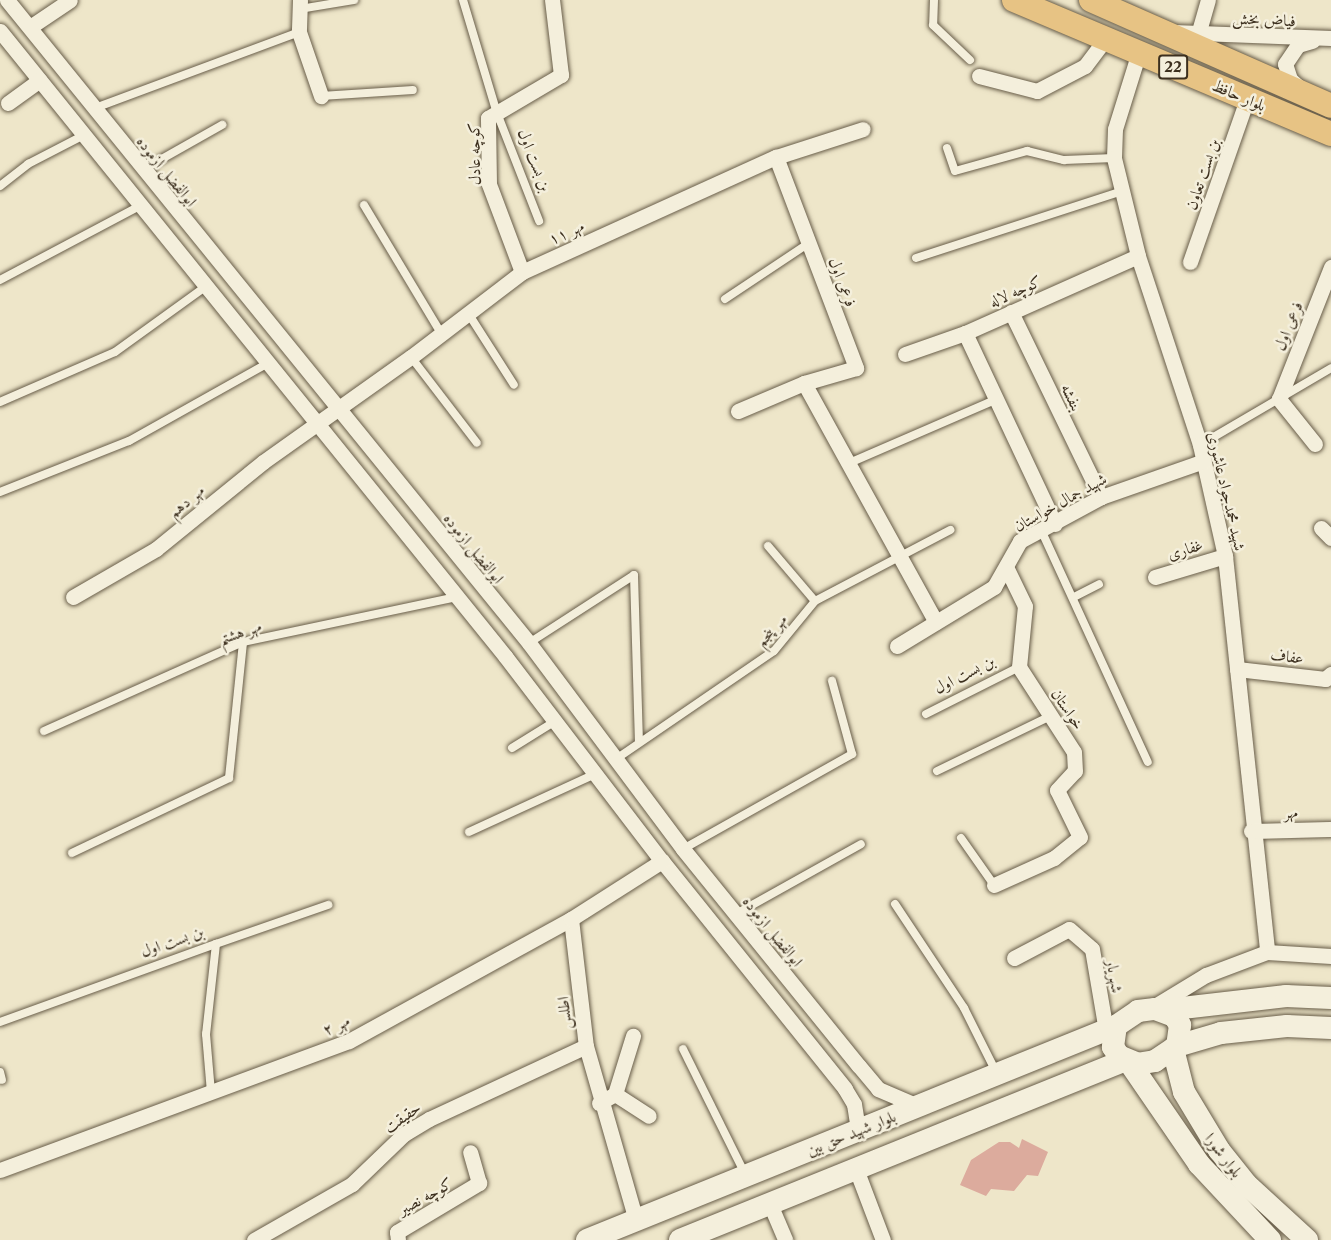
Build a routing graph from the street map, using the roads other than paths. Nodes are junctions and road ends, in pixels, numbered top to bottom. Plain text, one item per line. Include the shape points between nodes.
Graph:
1 (7, 0) edge
2 (70, 0) edge
3 (354, 0) edge
4 (463, 0) edge
5 (552, 0) edge
6 (934, 0) edge
7 (1014, 0) edge
8 (1091, 0) edge
9 (1208, 0) edge
10 (300, 5) edge
11 (30, 27) junction
12 (0, 31) edge
13 (1199, 31) junction
14 (298, 32) junction
15 (1160, 32) junction
16 (1106, 38) junction
17 (1326, 38) edge
18 (1139, 52) junction
19 (970, 60) dead end
20 (979, 76) dead end
21 (40, 80) junction
22 (413, 90) dead end
23 (321, 96) joint
24 (1308, 96) junction
25 (1247, 99) junction
26 (8, 103) dead end
27 (1331, 105) edge
28 (92, 109) junction
29 (497, 113) junction
30 (222, 125) dead end
31 (863, 129) dead end
32 (1331, 135) edge
33 (82, 136) junction
34 (947, 147) dead end
35 (776, 158) junction
36 (1114, 158) junction
37 (142, 169) junction
38 (0, 186) edge
39 (1122, 190) junction
40 (364, 205) dead end
41 (140, 206) junction
42 (539, 221) dead end
43 (809, 243) junction
44 (1138, 256) junction
45 (916, 258) dead end
46 (1190, 262) dead end
47 (1331, 267) edge
48 (522, 272) junction
49 (0, 280) edge
50 (205, 286) junction
51 (725, 299) dead end
52 (468, 311) junction
53 (1011, 312) junction
54 (441, 333) junction
55 (965, 333) junction
56 (905, 354) dead end
57 (411, 357) junction
58 (266, 364) junction
59 (1331, 368) edge
60 (804, 383) junction
61 (514, 385) dead end
62 (997, 399) junction
63 (1279, 399) junction
64 (0, 402) edge
65 (336, 408) junction
66 (738, 411) dead end
67 (316, 424) junction
68 (477, 443) dead end
69 (1315, 444) dead end
70 (1200, 446) junction
71 (1204, 461) junction
72 (847, 464) junction
73 (0, 492) edge
74 (1101, 497) junction
75 (1048, 528) junction
76 (950, 530) dead end
77 (768, 546) dead end
78 (1225, 556) junction
79 (899, 560) junction
80 (1007, 569) junction
81 (1155, 577) dead end
82 (1099, 584) dead end
83 (73, 597) dead end
84 (456, 597) junction
85 (1074, 597) junction
86 (815, 601) junction
87 (936, 622) junction
88 (243, 642) junction
89 (528, 643) junction
90 (897, 646) dead end
91 (1019, 667) junction
92 (1237, 669) junction
93 (1331, 674) edge
94 (832, 681) dead end
95 (926, 714) dead end
96 (1052, 715) junction
97 (554, 722) junction
98 (44, 731) dead end
99 (639, 741) junction
100 (512, 748) dead end
101 (616, 759) junction
102 (1148, 762) dead end
103 (936, 771) dead end
104 (595, 774) junction
105 (1331, 829) edge
106 (1251, 831) junction
107 (469, 832) dead end
108 (961, 837) dead end
109 (861, 844) dead end
110 (683, 849) junction
111 (72, 853) dead end
112 (662, 861) junction
113 (994, 885) joint
114 (895, 904) dead end
115 (328, 905) dead end
116 (736, 914) junction
117 (571, 919) junction
118 (216, 944) junction
119 (1267, 952) junction
120 (1331, 956) edge
121 (1014, 958) dead end
122 (1331, 998) edge
123 (1157, 1010) junction
124 (0, 1022) edge
125 (1331, 1028) edge
126 (1111, 1029) junction
127 (633, 1036) dead end
128 (585, 1046) junction
129 (1175, 1048) junction
130 (683, 1049) dead end
131 (1127, 1061) junction
132 (998, 1076) junction
133 (211, 1092) junction
134 (615, 1094) junction
135 (599, 1103) junction
136 (918, 1107) junction
137 (649, 1116) dead end
138 (858, 1130) junction
139 (470, 1152) dead end
140 (0, 1170) edge
141 (856, 1170) junction
142 (746, 1176) junction
143 (770, 1204) junction
144 (636, 1220) junction
145 (254, 1240) edge
146 (398, 1240) edge
147 (587, 1240) edge
148 (680, 1240) edge
149 (785, 1240) edge
150 (883, 1240) edge
151 (1270, 1240) edge
152 (1307, 1240) edge

1 - 11 street, ابوالفضل ازموده
2 - 11 street
3 - 10 lane
4 - 29 lane, بن بست اول
5 - 29 street, کوچه عادل via 561,75
6 - 19 lane via 933,25
7 - 16 main road, بلوار حافظ / 22
8 - 15 main road, بلوار حافظ / 22
9 - 13 street
10 - 14 street
11 - 28 street, ابوالفضل ازموده
12 - 21 street
13 - 15 street, فیاض بخش
13 - 17 street, فیاض بخش
14 - 23 street
14 - 28 lane
15 - 24 main road, بلوار حافظ / 22
16 - 18 main road, بلوار حافظ / 22
16 - 20 street via 1085,66 1037,91
17 - 24 street via 1298,45 1285,64 1290,79
18 - 25 main road, بلوار حافظ / 22
18 - 36 street, شهید محمدجواد عاشوری via 1115,129
21 - 26 street
21 - 33 street
22 - 23 lane
24 - 27 main road, بلوار حافظ / 22
25 - 32 main road, بلوار حافظ / 22
25 - 46 street, بن‌ بست تعاون
28 - 37 street, ابوالفضل ازموده
29 - 42 lane, بن بست اول
29 - 48 street, کوچه عادل via 488,118 489,184
30 - 37 lane
31 - 35 street, مهر ۱۱
33 - 38 lane via 28,164
33 - 41 street
34 - 36 lane via 955,171 1027,151 1064,160
35 - 43 street, فرعی اول
35 - 48 street, مهر ۱۱
36 - 39 street, شهید محمدجواد عاشوری
37 - 65 street, ابوالفضل ازموده
39 - 44 street, شهید محمدجواد عاشوری
39 - 45 lane
40 - 54 lane
41 - 49 lane
41 - 50 street
43 - 51 lane
43 - 60 street, فرعی اول via 856,368
44 - 53 street, کوچه لاله
44 - 70 street, شهید محمدجواد عاشوری
47 - 63 street, فرعی اول
48 - 52 street, مهر ۱۱
50 - 58 street
50 - 64 lane via 115,352
52 - 54 street, مهر ۱۱
52 - 61 lane
53 - 55 street, کوچه لاله
53 - 74 street, بنفشه
54 - 57 street, مهر ۱۱
55 - 56 street, کوچه لاله
55 - 62 street
57 - 65 street, مهر ۱۱
57 - 68 lane
58 - 67 street
58 - 73 lane via 129,441
59 - 63 lane
60 - 66 street, فرعی اول
60 - 72 street
62 - 72 lane
62 - 75 street
63 - 69 street
63 - 70 lane
65 - 67 street, مهر ۱۱
65 - 89 street, ابوالفضل ازموده
67 - 83 street, مهر دهم via 156,549
67 - 84 street
70 - 71 street, شهید محمدجواد عاشوری
71 - 74 street, شهید جمال خواستان
71 - 78 street, شهید محمدجواد عاشوری
72 - 79 street
74 - 75 street, شهید جمال خواستان
75 - 80 street, شهید جمال خواستان via 1020,542
75 - 85 lane
76 - 79 lane, مهر پنجم
77 - 86 lane
78 - 81 street, غفاری
78 - 92 street, شهید محمدجواد عاشوری
79 - 86 lane, مهر پنجم
79 - 87 street
80 - 87 street, شهید جمال خواستان via 994,587
80 - 91 street via 1025,606
82 - 85 lane
84 - 88 lane, مهر هشتم
84 - 97 street
85 - 102 lane
86 - 99 lane, مهر پنجم via 774,651
87 - 90 street, شهید جمال خواستان
88 - 98 lane, مهر هشتم
88 - 111 lane via 229,778
89 - 99 lane via 634,575
89 - 101 street, ابوالفضل ازموده
91 - 95 lane, بن بست اول
91 - 96 street, خواستان
92 - 93 street, عفاف via 1325,679
92 - 106 street, شهید محمدجواد عاشوری
94 - 110 lane via 852,754
96 - 103 lane
96 - 113 street, خواستان via 1074,752 1075,771 1057,790 1080,837 1054,858
97 - 100 lane
97 - 104 street
99 - 101 lane, مهر پنجم
101 - 110 street, ابوالفضل ازموده
104 - 107 lane
104 - 112 street
105 - 106 street, مهر
106 - 119 street, شهید محمدجواد عاشوری
108 - 113 lane
109 - 116 lane
110 - 116 street, ابوالفضل ازموده
112 - 117 street, مهر ۲
112 - 138 street via 845,1089 854,1104
114 - 132 lane via 964,1008
115 - 118 lane
116 - 136 street, ابوالفضل ازموده via 878,1089
117 - 128 street, اطلس
117 - 133 street, مهر ۲ via 349,1041
118 - 124 lane, بن بست اول
118 - 133 lane, بن بست اول via 206,1034
119 - 120 street
119 - 123 street via 1206,975
121 - 126 street, شهریار via 1069,929 1092,949
122 - 123 main road via 1286,996
123 - 126 main road
123 - 129 main road via 1180,1025
125 - 129 main road via 1287,1026 1221,1033
126 - 131 main road via 1113,1047
126 - 132 main road, بلوار شهید حق بین
127 - 134 street
128 - 135 street, اطلس
128 - 145 street, حقیقت via 429,1119 404,1134 352,1184
129 - 131 main road via 1155,1061
129 - 152 main road, بلوار شورا via 1184,1092 1219,1150 1246,1184
130 - 142 lane
131 - 141 main road
131 - 151 main road, بلوار شورا via 1199,1164
132 - 136 main road, بلوار شهید حق بین
133 - 140 street, مهر ۲
134 - 135 street
134 - 137 street
135 - 144 street, اطلس
136 - 138 main road, بلوار شهید حق بین
138 - 142 main road, بلوار شهید حق بین
139 - 146 street, کوچه نصیر via 479,1183 397,1232
141 - 143 main road
141 - 150 street
142 - 144 main road, بلوار شهید حق بین
143 - 148 main road
143 - 149 street
144 - 147 main road, بلوار شهید حق بین

